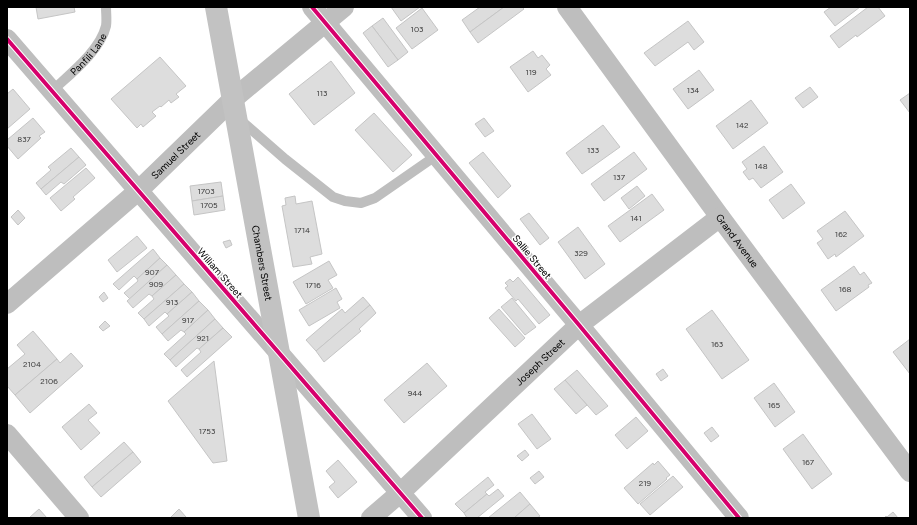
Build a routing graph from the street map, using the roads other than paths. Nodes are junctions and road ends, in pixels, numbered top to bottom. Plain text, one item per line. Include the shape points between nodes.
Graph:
1 (106, 7) edge
2 (216, 7) edge
3 (312, 7) edge
4 (344, 7) edge
5 (568, 7) edge
6 (326, 22) junction
7 (7, 39) edge
8 (52, 91) junction
9 (234, 108) junction
10 (437, 155) junction
11 (138, 191) junction
12 (720, 217) junction
13 (7, 304) edge
14 (579, 325) junction
15 (280, 354) junction
16 (7, 434) edge
17 (910, 472) edge
18 (400, 493) junction
19 (79, 518) edge
20 (309, 518) edge
21 (371, 518) edge
22 (422, 518) edge
23 (739, 518) edge

1 - 8 lane, Panfili Lane via 106,24 102,37 85,60
2 - 9 street, Chambers Street
3 - 6 street, Sallie Street
4 - 6 street, Samuel Street
5 - 12 street, Grand Avenue
6 - 9 street, Samuel Street
6 - 10 street, Sallie Street
7 - 8 street, William Street
8 - 11 street, William Street
9 - 10 lane via 285,159 333,197 345,201 361,203 375,198
9 - 11 street, Samuel Street
9 - 15 street, Chambers Street
10 - 14 street, Sallie Street
11 - 13 street, Samuel Street
11 - 15 street, William Street
12 - 14 street, Joseph Street
12 - 17 street, Grand Avenue
14 - 18 street, Joseph Street
14 - 23 street, Sallie Street
15 - 18 street, William Street
15 - 20 street, Chambers Street
16 - 19 street
18 - 21 street, Joseph Street
18 - 22 street, William Street

